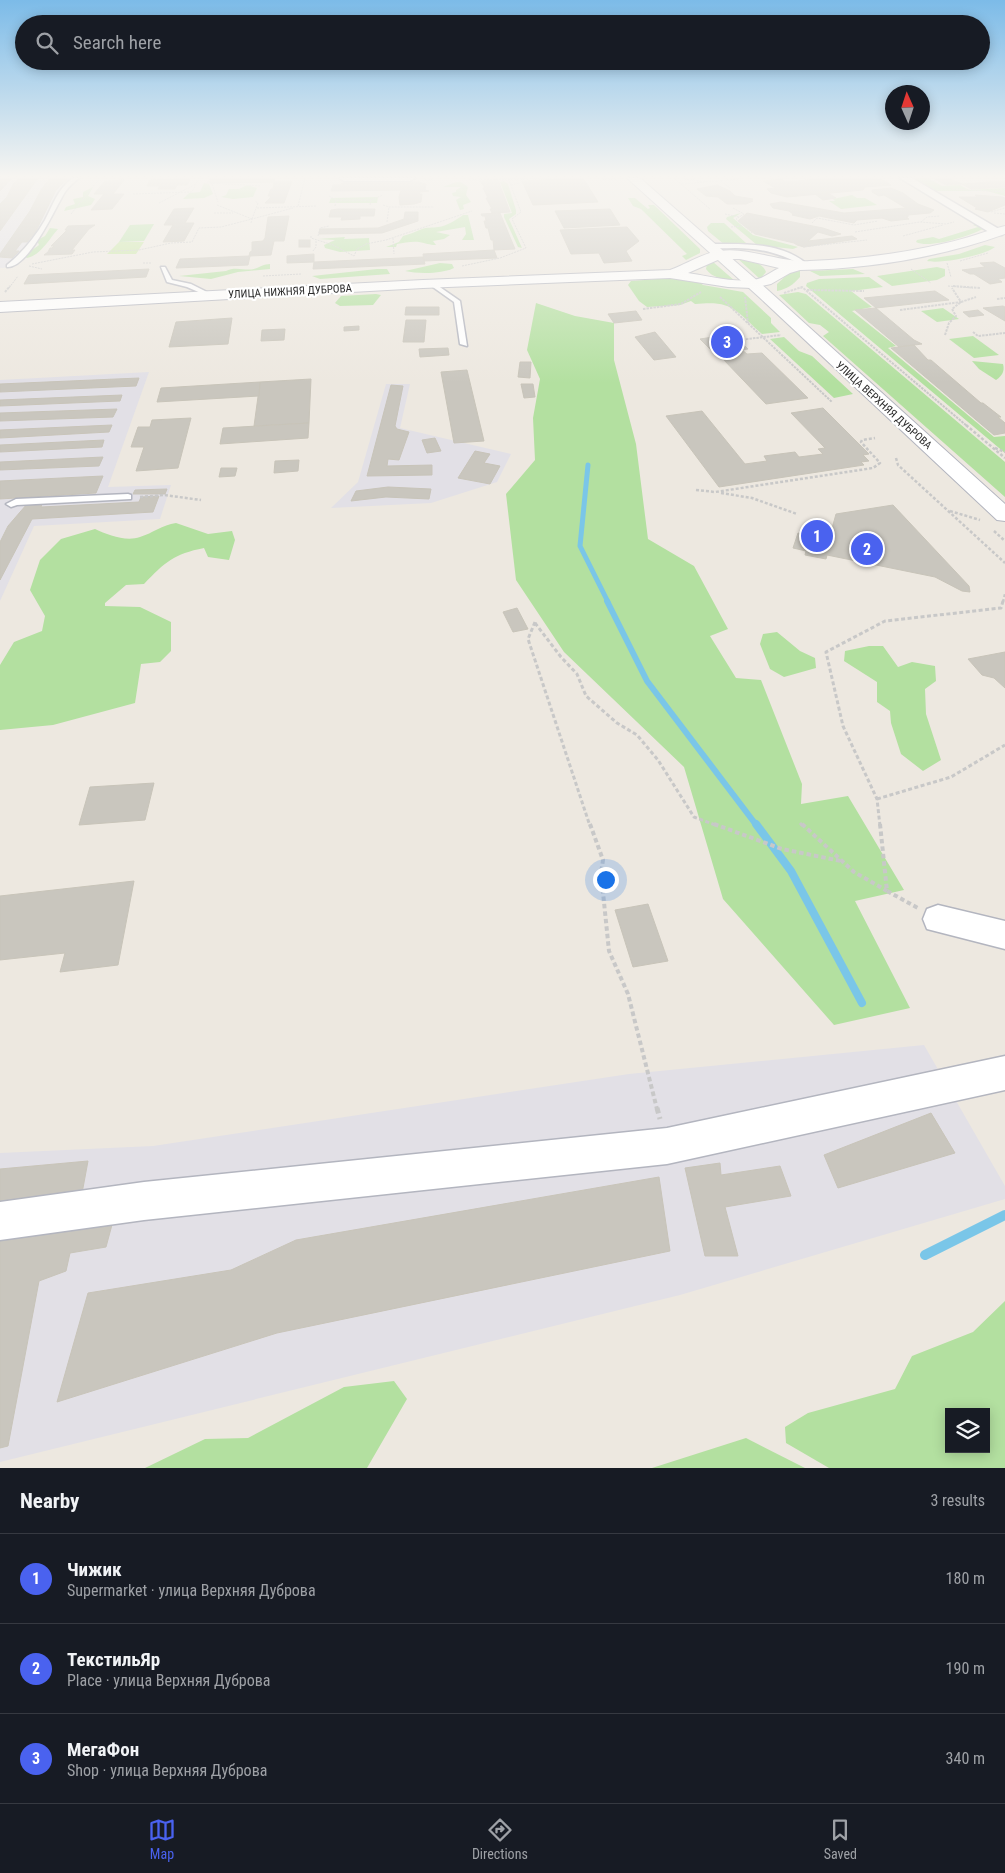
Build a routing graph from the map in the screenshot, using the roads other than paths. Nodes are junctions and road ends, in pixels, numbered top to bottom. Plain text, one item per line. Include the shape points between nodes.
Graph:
1 (29, 247) edge
2 (699, 247) edge
3 (742, 247) edge
4 (761, 247) edge
5 (942, 247) edge
6 (709, 256) junction
7 (753, 257) junction
8 (9, 266) dead end
9 (802, 266) junction
10 (163, 268) dead end
11 (670, 274) junction
12 (773, 277) junction
13 (432, 284) junction
14 (719, 286) junction
15 (760, 292) junction
16 (212, 296) junction
17 (0, 307) edge
18 (464, 344) dead end
19 (128, 497) road end
20 (11, 504) dead end
21 (1005, 515) edge
22 (938, 919) road end
23 (1005, 935) edge
24 (1005, 1073) edge
25 (0, 1221) edge

1 - 8 lane
2 - 6 street, УЛИЦА ВЕРХНЯЯ ДУБРОВА
3 - 6 lane
4 - 9 lane via 788,253
5 - 9 street, УЛИЦА НИЖНЯЯ ДУБРОВА via 893,257
6 - 7 street, УЛИЦА НИЖНЯЯ ДУБРОВА
6 - 11 street, УЛИЦА НИЖНЯЯ ДУБРОВА via 683,272
6 - 14 street, УЛИЦА ВЕРХНЯЯ ДУБРОВА via 699,268
6 - 15 street, УЛИЦА ВЕРХНЯЯ ДУБРОВА
7 - 9 street, УЛИЦА НИЖНЯЯ ДУБРОВА
7 - 12 street via 770,264 775,270
9 - 12 street, УЛИЦА НИЖНЯЯ ДУБРОВА
10 - 16 lane via 169,281
11 - 13 street, УЛИЦА НИЖНЯЯ ДУБРОВА
11 - 14 street, УЛИЦА НИЖНЯЯ ДУБРОВА
12 - 15 street
13 - 16 street, УЛИЦА НИЖНЯЯ ДУБРОВА
13 - 18 lane via 456,301
14 - 15 street, УЛИЦА ВЕРХНЯЯ ДУБРОВА
15 - 21 street, УЛИЦА ВЕРХНЯЯ ДУБРОВА
16 - 17 street, УЛИЦА НИЖНЯЯ ДУБРОВА
19 - 20 lane
22 - 23 street
24 - 25 street via 667,1146 153,1200

